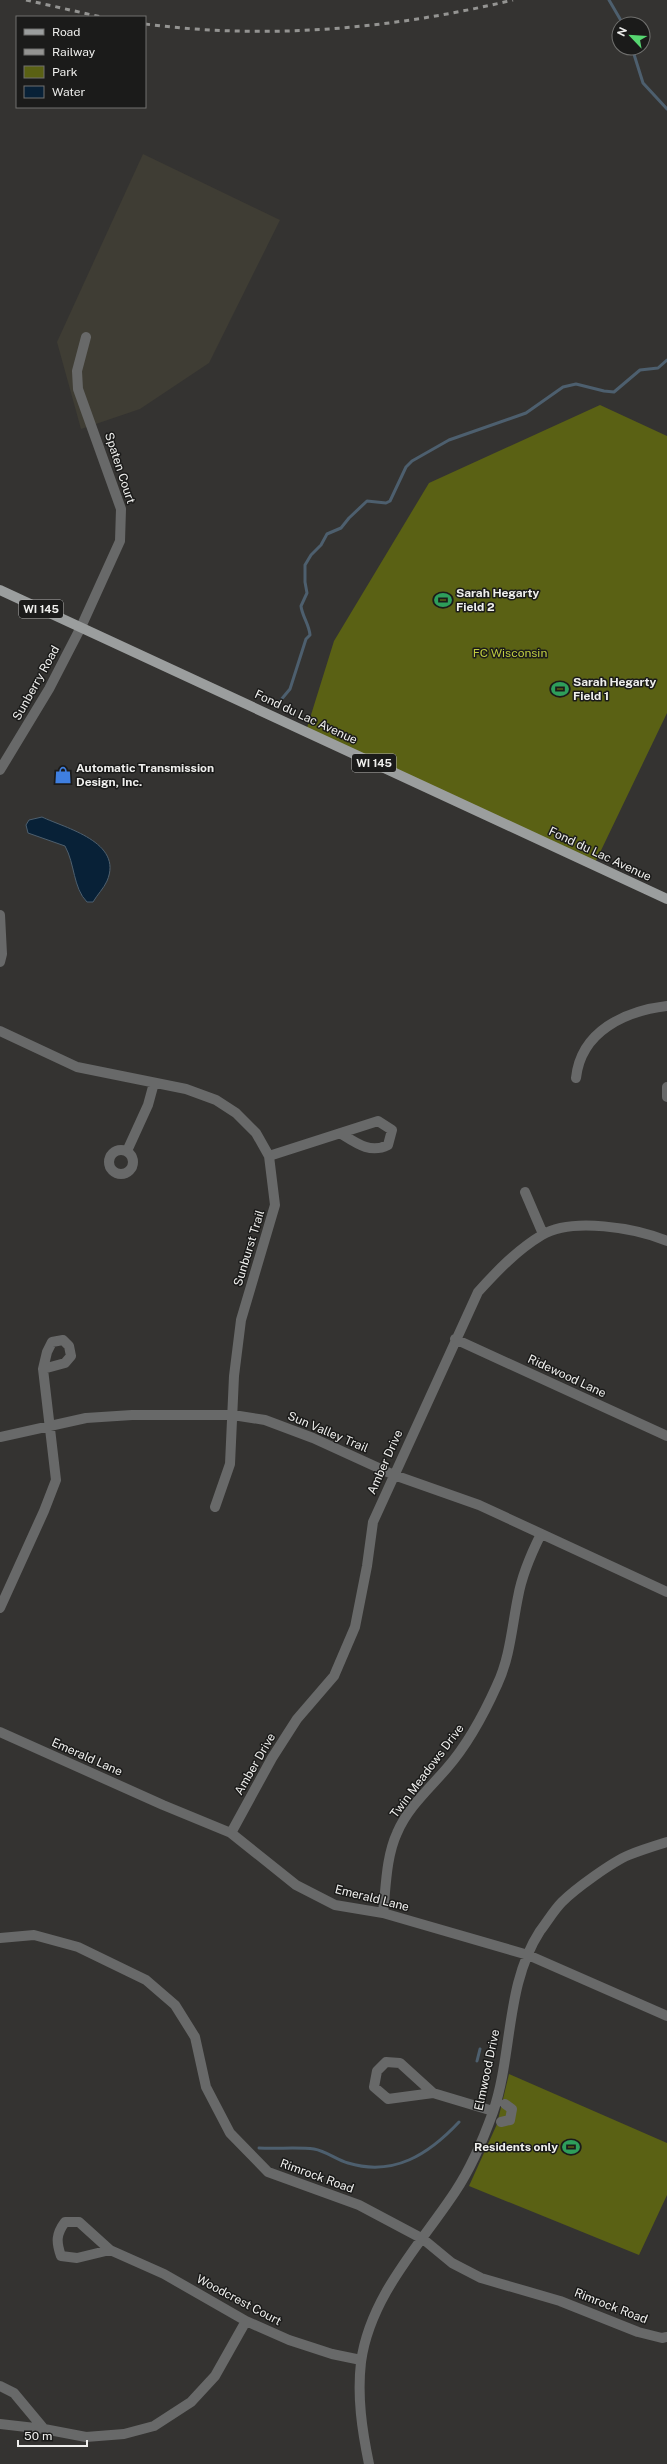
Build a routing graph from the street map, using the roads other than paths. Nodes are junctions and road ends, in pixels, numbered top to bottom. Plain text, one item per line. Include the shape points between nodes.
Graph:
1 (86, 337) dead end
2 (0, 590) edge
3 (81, 627) junction
4 (0, 770) edge
5 (667, 899) edge
6 (0, 915) edge
7 (0, 962) edge
8 (667, 1006) edge
9 (0, 1031) edge
10 (576, 1078) dead end
11 (154, 1083) junction
12 (667, 1087) edge
13 (667, 1097) edge
14 (340, 1133) dead end
15 (127, 1151) dead end
16 (269, 1156) junction
17 (526, 1192) dead end
18 (543, 1234) junction
19 (667, 1241) edge
20 (455, 1339) junction
21 (43, 1369) dead end
22 (233, 1415) junction
23 (49, 1426) junction
24 (667, 1436) edge
25 (0, 1437) edge
26 (394, 1475) junction
27 (215, 1506) dead end
28 (540, 1534) junction
29 (667, 1592) edge
30 (0, 1608) edge
31 (0, 1732) edge
32 (231, 1833) junction
33 (667, 1842) edge
34 (383, 1913) junction
35 (0, 1938) edge
36 (528, 1955) junction
37 (667, 2016) edge
38 (433, 2093) junction
39 (505, 2104) dead end
40 (493, 2111) junction
41 (501, 2122) dead end
42 (423, 2239) junction
43 (110, 2250) junction
44 (246, 2321) junction
45 (667, 2337) edge
46 (361, 2360) junction
47 (0, 2386) edge
48 (0, 2424) edge
49 (44, 2429) junction
50 (369, 2464) edge

1 - 3 street, Spaten Court via 77,371 78,389 121,509 122,521 117,551
2 - 3 main road, Fond du Lac Avenue / WI 145
3 - 4 street, Sunberry Road via 49,689
3 - 5 main road, Fond du Lac Avenue / WI 145
6 - 7 street
8 - 10 street via 644,1009 620,1018 599,1033 584,1050
9 - 11 street, Sunburst Trail via 77,1067
11 - 15 street via 148,1105
11 - 16 street, Sunburst Trail via 186,1089 216,1100 236,1112 256,1134
12 - 13 street
14 - 16 street
16 - 22 street, Sunburst Trail via 275,1205 241,1320 234,1376
17 - 18 street
18 - 19 street, Amber Drive via 568,1227 620,1228
18 - 20 street, Amber Drive via 506,1262 478,1292
20 - 24 street, Ridewood Lane
20 - 26 street, Amber Drive
21 - 23 street
22 - 23 street, Sun Valley Trail via 132,1415 86,1418
22 - 26 street, Sun Valley Trail via 265,1420 313,1438
22 - 27 street, Sunburst Trail via 230,1464
23 - 25 street, Sun Valley Trail
23 - 30 street via 56,1480
26 - 28 street, Sun Valley Trail via 479,1505
26 - 32 street, Amber Drive via 373,1522 355,1627 334,1676 297,1719 272,1758
28 - 29 street, Sun Valley Trail
28 - 34 street, Twin Meadows Drive via 528,1561 518,1596 498,1684 467,1741 409,1812 397,1832 391,1850
31 - 32 street, Emerald Lane
32 - 34 street, Emerald Lane via 296,1885 335,1905
33 - 36 street, Elmwood Drive via 627,1855 562,1902 540,1932
34 - 36 street, Emerald Lane
35 - 42 street, Rimrock Road via 34,1935 78,1947 146,1980 175,2005 195,2037 206,2087 230,2133 268,2172 359,2205
36 - 37 street, Emerald Lane
36 - 40 street, Elmwood Drive via 518,1986
38 - 38 street via 400,2063 386,2062 376,2071 374,2087 388,2099
38 - 40 street
39 - 41 street via 512,2109 512,2116 510,2120
40 - 42 street, Elmwood Drive via 476,2154
42 - 45 street, Rimrock Road via 452,2263 481,2278 560,2301 638,2332
42 - 46 street, Elmwood Drive via 396,2274 382,2298
43 - 43 street, Woodcrest Court via 79,2222 65,2222 56,2242 61,2256 77,2258
43 - 44 street, Woodcrest Court via 164,2274
44 - 46 street, Woodcrest Court via 289,2340
44 - 49 street via 215,2376 190,2402 154,2426 124,2434 86,2437
46 - 50 street, Elmwood Drive via 358,2398
47 - 49 street via 14,2393
48 - 49 street

